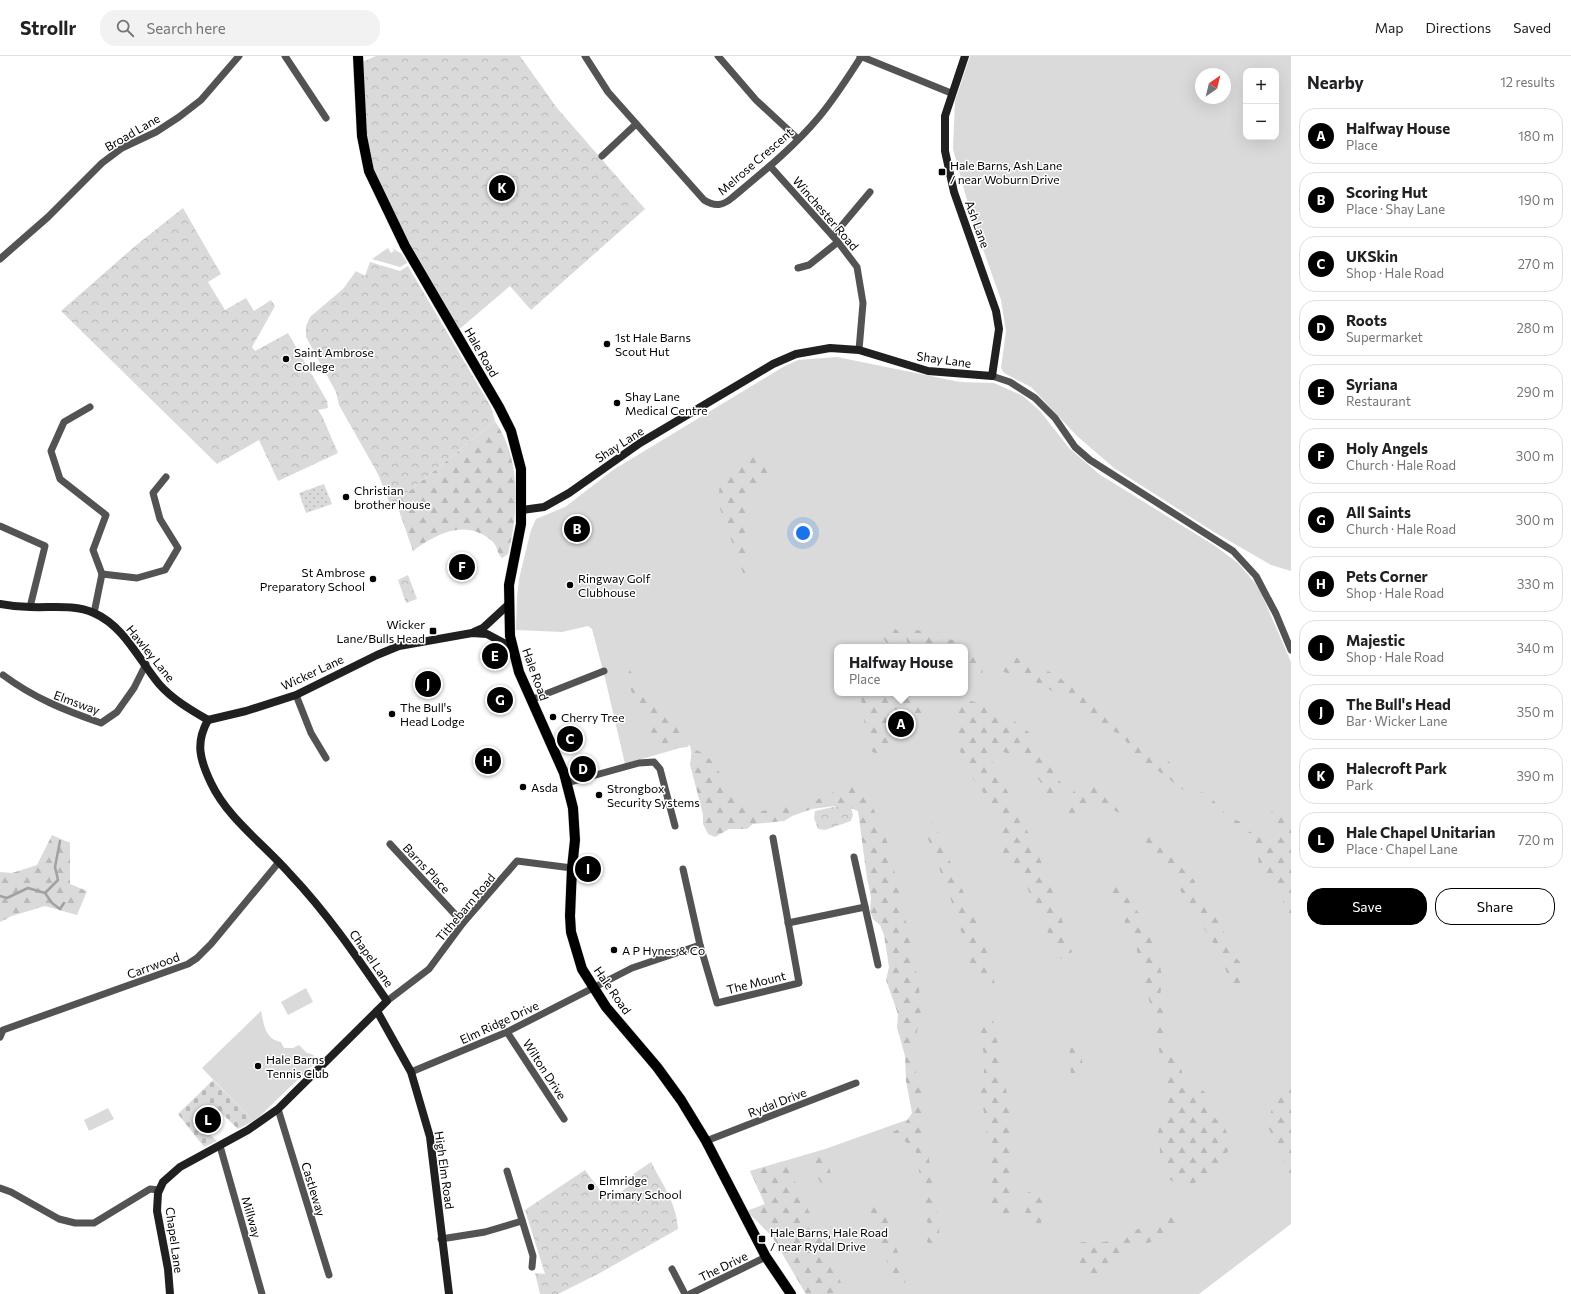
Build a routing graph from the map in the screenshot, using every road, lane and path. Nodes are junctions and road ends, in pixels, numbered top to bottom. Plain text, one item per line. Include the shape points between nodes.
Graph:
1 (239, 56) edge
2 (285, 56) edge
3 (358, 56) edge
4 (584, 56) edge
5 (718, 56) edge
6 (861, 56) edge
7 (965, 56) edge
8 (951, 94) junction
9 (326, 118) dead end
10 (636, 124) junction
11 (798, 139) junction
12 (602, 156) dead end
13 (770, 166) junction
14 (870, 192) dead end
15 (836, 239) junction
16 (0, 259) edge
17 (798, 268) dead end
18 (859, 350) junction
19 (992, 376) junction
20 (90, 407) dead end
21 (166, 477) dead end
22 (522, 510) junction
23 (0, 526) edge
24 (102, 574) junction
25 (0, 604) edge
26 (508, 605) junction
27 (30, 607) junction
28 (94, 613) junction
29 (472, 633) junction
30 (513, 648) junction
31 (1291, 650) edge
32 (146, 664) junction
33 (604, 672) dead end
34 (3, 675) dead end
35 (296, 696) junction
36 (533, 700) junction
37 (208, 720) junction
38 (326, 758) dead end
39 (567, 783) junction
40 (675, 826) dead end
41 (773, 838) dead end
42 (390, 844) dead end
43 (854, 857) dead end
44 (279, 862) junction
45 (572, 868) junction
46 (683, 870) dead end
47 (865, 907) junction
48 (788, 923) junction
49 (463, 924) junction
50 (700, 945) junction
51 (878, 965) dead end
52 (594, 988) junction
53 (388, 1001) junction
54 (377, 1011) junction
55 (1, 1028) edge
56 (507, 1032) junction
57 (0, 1037) edge
58 (411, 1072) junction
59 (856, 1084) dead end
60 (278, 1109) junction
61 (564, 1119) dead end
62 (706, 1141) junction
63 (220, 1146) junction
64 (507, 1171) dead end
65 (0, 1188) edge
66 (159, 1190) junction
67 (522, 1221) junction
68 (441, 1240) junction
69 (766, 1257) junction
70 (532, 1267) dead end
71 (672, 1269) dead end
72 (329, 1275) dead end
73 (170, 1294) edge
74 (262, 1294) edge
75 (448, 1294) edge
76 (686, 1294) edge
77 (690, 1294) edge
78 (791, 1294) edge

1 - 16 street, Broad Lane via 201,100 156,132 122,148 102,163 48,217
2 - 9 street
3 - 22 main road, Hale Road via 362,136 368,171 405,246 511,430 521,469
4 - 10 street, Melrose Crescent via 608,92
5 - 11 street via 756,100
6 - 8 street
6 - 11 street, Melrose Crescent via 823,112
7 - 8 street, Ash Lane
8 - 19 street, Ash Lane via 945,116 945,152 954,192 996,311 999,328
10 - 12 street
10 - 13 street, Melrose Crescent via 704,200 716,206 725,204
11 - 13 street, Melrose Crescent
13 - 15 street, Winchester Road
14 - 15 street
15 - 17 street via 809,265
15 - 18 street, Winchester Road via 857,267 863,303
18 - 19 street, Shay Lane via 928,371
18 - 22 street, Shay Lane via 830,348 796,354 778,362 640,443 569,493 544,507
19 - 31 street, Shay Lane via 1010,382 1035,398 1055,418 1075,447 1090,460 1233,551 1256,576
20 - 24 street via 64,422 51,451 60,480 106,515 93,550
21 - 24 street via 153,493 160,519 178,548 165,570 137,578
22 - 26 main road, Hale Road
23 - 27 street via 45,546
24 - 28 street
25 - 27 street, Hawley Lane
26 - 29 street, Wicker Lane via 483,628
26 - 30 main road, Hale Road
27 - 28 street, Hawley Lane via 66,607
28 - 32 street, Hawley Lane via 115,628
29 - 30 street, Wicker Lane via 487,634
29 - 35 street, Wicker Lane via 399,646
30 - 36 main road, Hale Road via 519,672
32 - 34 street, Elmsway via 134,688 117,712 101,723 49,704
32 - 37 street, Hawley Lane via 170,695
33 - 36 street
35 - 37 street, Wicker Lane
35 - 38 street via 311,733
36 - 39 main road, Hale Road
37 - 44 street, Chapel Lane via 201,732 200,752 211,783 232,814
39 - 40 street via 639,763 654,762 660,769
39 - 45 main road, Hale Road via 575,820
41 - 48 street, The Mount
42 - 49 street, Barns Place
43 - 47 street
44 - 53 street, Chapel Lane via 347,941
44 - 55 street, Carrwood via 215,938 188,964
45 - 49 street, Tithebarn Road via 517,861
45 - 52 main road, Hale Road via 572,932 582,969
46 - 50 street, The Mount
47 - 48 street
47 - 51 street
48 - 50 street, The Mount via 799,983 792,985 717,1003
49 - 53 street, Tithebarn Road via 428,969
50 - 52 street via 632,968
52 - 56 street, Elm Ridge Drive
52 - 62 main road, Hale Road via 606,1007 657,1067
53 - 54 street, Chapel Lane
54 - 58 street, High Elm Road
54 - 60 street, Chapel Lane
55 - 57 street, Carrwood
56 - 58 street, Elm Ridge Drive
56 - 61 street, Wilton Drive
58 - 68 street, High Elm Road via 430,1137
59 - 62 street, Rydal Drive
60 - 63 street, Chapel Lane
60 - 72 street, Castleway
62 - 69 main road, Hale Road
63 - 66 street, Chapel Lane via 180,1167 163,1182
63 - 74 street, Millway
64 - 67 street
65 - 66 street via 59,1219 75,1223 94,1223 150,1190
66 - 73 street, Chapel Lane via 157,1211
67 - 68 street via 485,1232
67 - 70 street via 533,1256
68 - 75 street, High Elm Road
69 - 77 street, The Drive
69 - 78 main road, Hale Road
71 - 76 street

